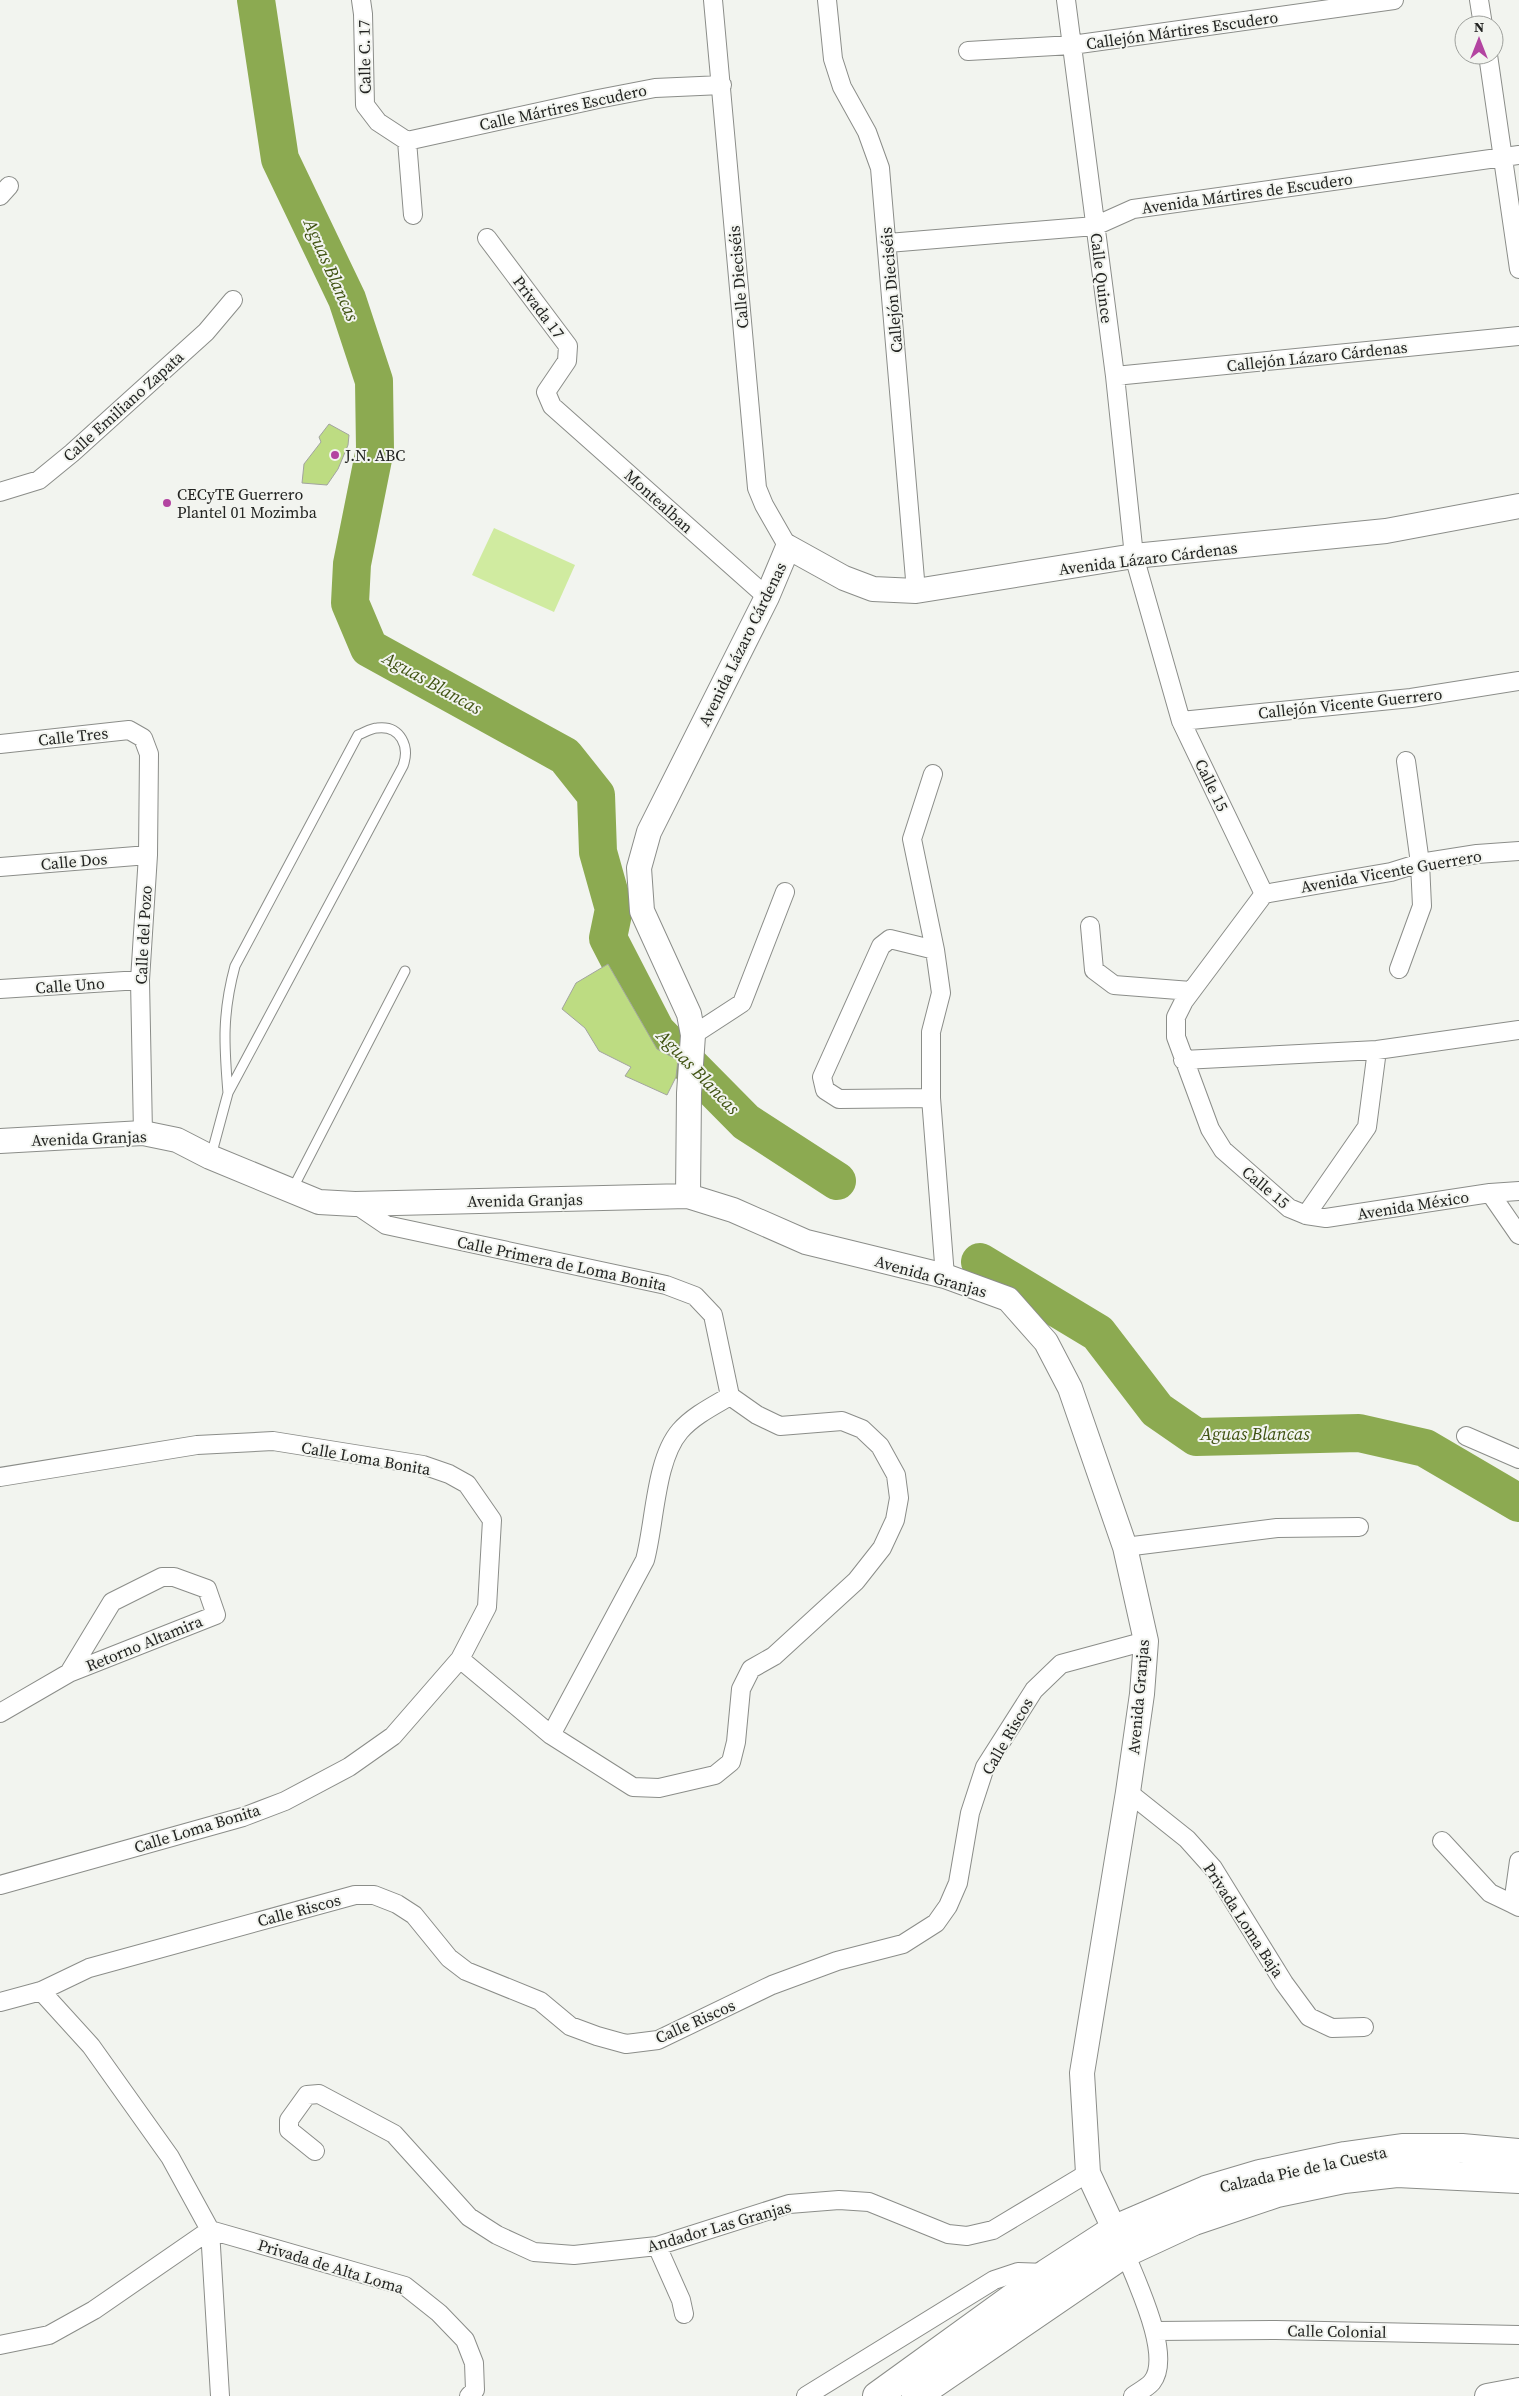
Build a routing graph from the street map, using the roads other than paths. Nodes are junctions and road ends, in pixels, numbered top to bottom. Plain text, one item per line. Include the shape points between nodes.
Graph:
1 (361, 0) edge
2 (713, 0) edge
3 (827, 0) edge
4 (1066, 0) edge
5 (1394, 0) edge
6 (1479, 0) edge
7 (1481, 15) edge
8 (1072, 45) junction
9 (968, 50) dead end
10 (1490, 65) edge
11 (722, 85) junction
12 (407, 141) junction
13 (1511, 156) edge
14 (413, 215) dead end
15 (1095, 226) junction
16 (487, 238) dead end
17 (888, 243) junction
18 (1519, 269) edge
19 (233, 300) dead end
20 (1519, 336) edge
21 (1114, 376) junction
22 (552, 406) joint
23 (0, 492) edge
24 (1519, 506) edge
25 (788, 547) junction
26 (1134, 556) junction
27 (916, 590) junction
28 (767, 597) junction
29 (1519, 681) edge
30 (1181, 721) junction
31 (143, 738) joint
32 (0, 744) edge
33 (1406, 761) dead end
34 (934, 774) dead end
35 (1519, 851) edge
36 (148, 854) junction
37 (1420, 863) junction
38 (0, 867) edge
39 (784, 892) dead end
40 (1264, 894) junction
41 (1090, 926) dead end
42 (935, 950) junction
43 (1399, 969) dead end
44 (405, 971) dead end
45 (140, 980) junction
46 (0, 989) edge
47 (1191, 991) junction
48 (1519, 1030) edge
49 (693, 1035) junction
50 (1377, 1050) junction
51 (1183, 1060) junction
52 (228, 1093) junction
53 (932, 1098) junction
54 (143, 1133) junction
55 (0, 1141) edge
56 (210, 1157) junction
57 (1519, 1191) edge
58 (291, 1192) junction
59 (1490, 1193) junction
60 (688, 1196) junction
61 (355, 1204) junction
62 (1306, 1215) junction
63 (1519, 1235) edge
64 (945, 1276) junction
65 (730, 1396) junction
66 (1466, 1436) dead end
67 (1519, 1459) edge
68 (0, 1477) edge
69 (1359, 1527) dead end
70 (1125, 1547) junction
71 (1146, 1640) junction
72 (460, 1659) junction
73 (69, 1673) junction
74 (0, 1713) edge
75 (551, 1735) junction
76 (1128, 1792) junction
77 (1442, 1841) dead end
78 (1519, 1861) edge
79 (0, 1885) edge
80 (1516, 1905) edge
81 (41, 1991) junction
82 (0, 2002) edge
83 (1364, 2027) dead end
84 (315, 2151) dead end
85 (1519, 2153) edge
86 (1088, 2173) junction
87 (1519, 2179) edge
88 (210, 2230) junction
89 (1120, 2241) junction
90 (657, 2246) junction
91 (1047, 2273) junction
92 (684, 2314) dead end
93 (1154, 2332) junction
94 (1519, 2335) edge
95 (0, 2345) edge
96 (1519, 2390) edge
97 (220, 2396) edge
98 (469, 2396) edge
99 (806, 2396) edge
100 (877, 2396) edge
101 (916, 2396) edge
102 (1133, 2396) edge
103 (1487, 2396) edge

1 - 12 street, Calle C. 17 via 365,105 378,122
2 - 11 street, Calle Dieciséis
3 - 17 street, Callejón Dieciséis via 833,59 842,87 867,132 880,168
4 - 8 street, Calle Quince
5 - 8 street, Callejón Mártires Escudero
6 - 7 street
8 - 9 street, Callejón Mártires Escudero
8 - 15 street, Calle Quince
10 - 13 street
11 - 12 street, Calle Mártires Escudero via 646,90
11 - 25 street, Calle Dieciséis via 757,488
12 - 14 street
13 - 15 street, Avenida Mártires de Escudero via 1133,209
13 - 18 street
15 - 17 street, Avenida Mártires de Escudero
15 - 21 street, Calle Quince
16 - 22 street, Privada 17 via 568,346 567,361 546,392
17 - 27 street, Callejón Dieciséis
19 - 23 street, Calle Emiliano Zapata via 206,332 72,453 39,480
20 - 21 street, Callejón Lázaro Cárdenas
21 - 26 street, Calle Quince
22 - 28 street, Montealban
24 - 26 main road, Avenida Lázaro Cárdenas via 1386,531
25 - 27 main road, Avenida Lázaro Cárdenas via 844,578 873,589
25 - 28 main road, Avenida Lázaro Cárdenas
26 - 27 main road, Avenida Lázaro Cárdenas
26 - 30 street, Calle 15
28 - 49 main road, Avenida Lázaro Cárdenas via 649,832 638,868 642,912 689,1014
29 - 30 street, Callejón Vicente Guerrero via 1411,698
30 - 40 street, Calle 15
31 - 32 street, Calle Tres via 129,730
31 - 36 street, Calle del Pozo via 149,754
33 - 37 street
34 - 42 street via 912,839
35 - 37 street, Avenida Vicente Guerrero
36 - 38 street, Calle Dos
36 - 45 street, Calle del Pozo
37 - 40 street, Avenida Vicente Guerrero via 1391,872
37 - 43 street via 1422,906
39 - 49 street via 742,1003
40 - 47 street, Calle 15
41 - 47 street via 1094,970 1114,985
42 - 53 street via 941,993 932,1032
42 - 53 street via 890,939 881,946 822,1077 825,1090 839,1099
44 - 58 lane
45 - 46 street, Calle Uno
45 - 54 street, Calle del Pozo
47 - 51 street, Calle 15 via 1176,1017 1176,1037
48 - 50 street
49 - 60 main road, Avenida Lázaro Cárdenas
50 - 51 street
50 - 62 street via 1367,1127
51 - 62 street, Calle 15 via 1210,1129 1223,1150 1289,1208
52 - 52 lane via 403,766 406,746 395,732 376,728 358,735 235,966 228,992 223,1038
52 - 56 lane
53 - 64 street
54 - 55 main road, Avenida Granjas
54 - 56 main road, Avenida Granjas via 177,1140
56 - 58 main road, Avenida Granjas
57 - 59 street, Avenida México
58 - 61 main road, Avenida Granjas via 319,1202
59 - 62 street, Avenida México via 1326,1218
59 - 63 street
60 - 61 main road, Avenida Granjas
60 - 64 main road, Avenida Granjas via 733,1210 806,1242
61 - 65 street, Calle Primera de Loma Bonita via 386,1225 666,1284 695,1296 713,1315
64 - 70 main road, Avenida Granjas via 1008,1299 1046,1342 1070,1388
65 - 75 street via 680,1431 667,1454 645,1560
65 - 75 street via 780,1426 842,1421 862,1429 880,1446 896,1475 899,1498 895,1520 882,1548 856,1581 774,1656 751,1669 741,1689 731,1762 715,1776 659,1788 633,1787
66 - 67 street
68 - 72 street, Calle Loma Bonita via 197,1445 273,1441 423,1465 449,1474 467,1484 492,1520 487,1607
69 - 70 street via 1277,1528
70 - 71 main road, Avenida Granjas
71 - 76 main road, Avenida Granjas
71 - 81 street, Calle Riscos via 1061,1664 1034,1690 985,1767 970,1813 958,1884 936,1923 903,1944 837,1961 772,1985 658,2040 626,2044 570,2026 540,2001 466,1971 449,1958 414,1916 397,1904 374,1895 355,1895 89,1968
72 - 75 street
72 - 79 street, Calle Loma Bonita via 393,1736 349,1767 285,1801 243,1817
73 - 73 street, Retorno Altamira via 216,1615 207,1589 174,1577 162,1577 112,1602
73 - 74 street
76 - 83 street, Privada Loma Baja via 1187,1839 1213,1868 1284,1983 1309,2017 1332,2028
76 - 86 main road, Avenida Granjas via 1082,2073
77 - 80 street via 1490,1893
78 - 80 street
81 - 82 street, Calle Riscos
81 - 88 street via 91,2046 170,2157
84 - 90 street, Andador Las Granjas via 290,2130 289,2120 306,2095 319,2094 394,2134 469,2217 497,2235 534,2252 574,2255
85 - 89 main road, Calzada Pie de la Cuesta via 1462,2148 1402,2148 1260,2174 1206,2190
86 - 89 main road, Avenida Granjas
86 - 90 street, Andador Las Granjas via 993,2230 967,2236 948,2234 869,2202 839,2200 789,2204
87 - 89 main road, Calzada Pie de la Cuesta via 1397,2173 1344,2179 1277,2193
88 - 95 street via 94,2310 49,2335
88 - 97 street
88 - 98 street, Privada de Alta Loma via 405,2286 439,2313 465,2340 474,2363 474,2390
89 - 91 main road, Calzada Pie de la Cuesta
89 - 93 street
89 - 101 main road, Calzada Pie de la Cuesta
90 - 92 street
91 - 99 street via 1018,2272 994,2280
91 - 100 main road, Calzada Pie de la Cuesta
93 - 94 street, Calle Colonial via 1276,2330
93 - 102 street via 1159,2362 1152,2382
96 - 103 main road

